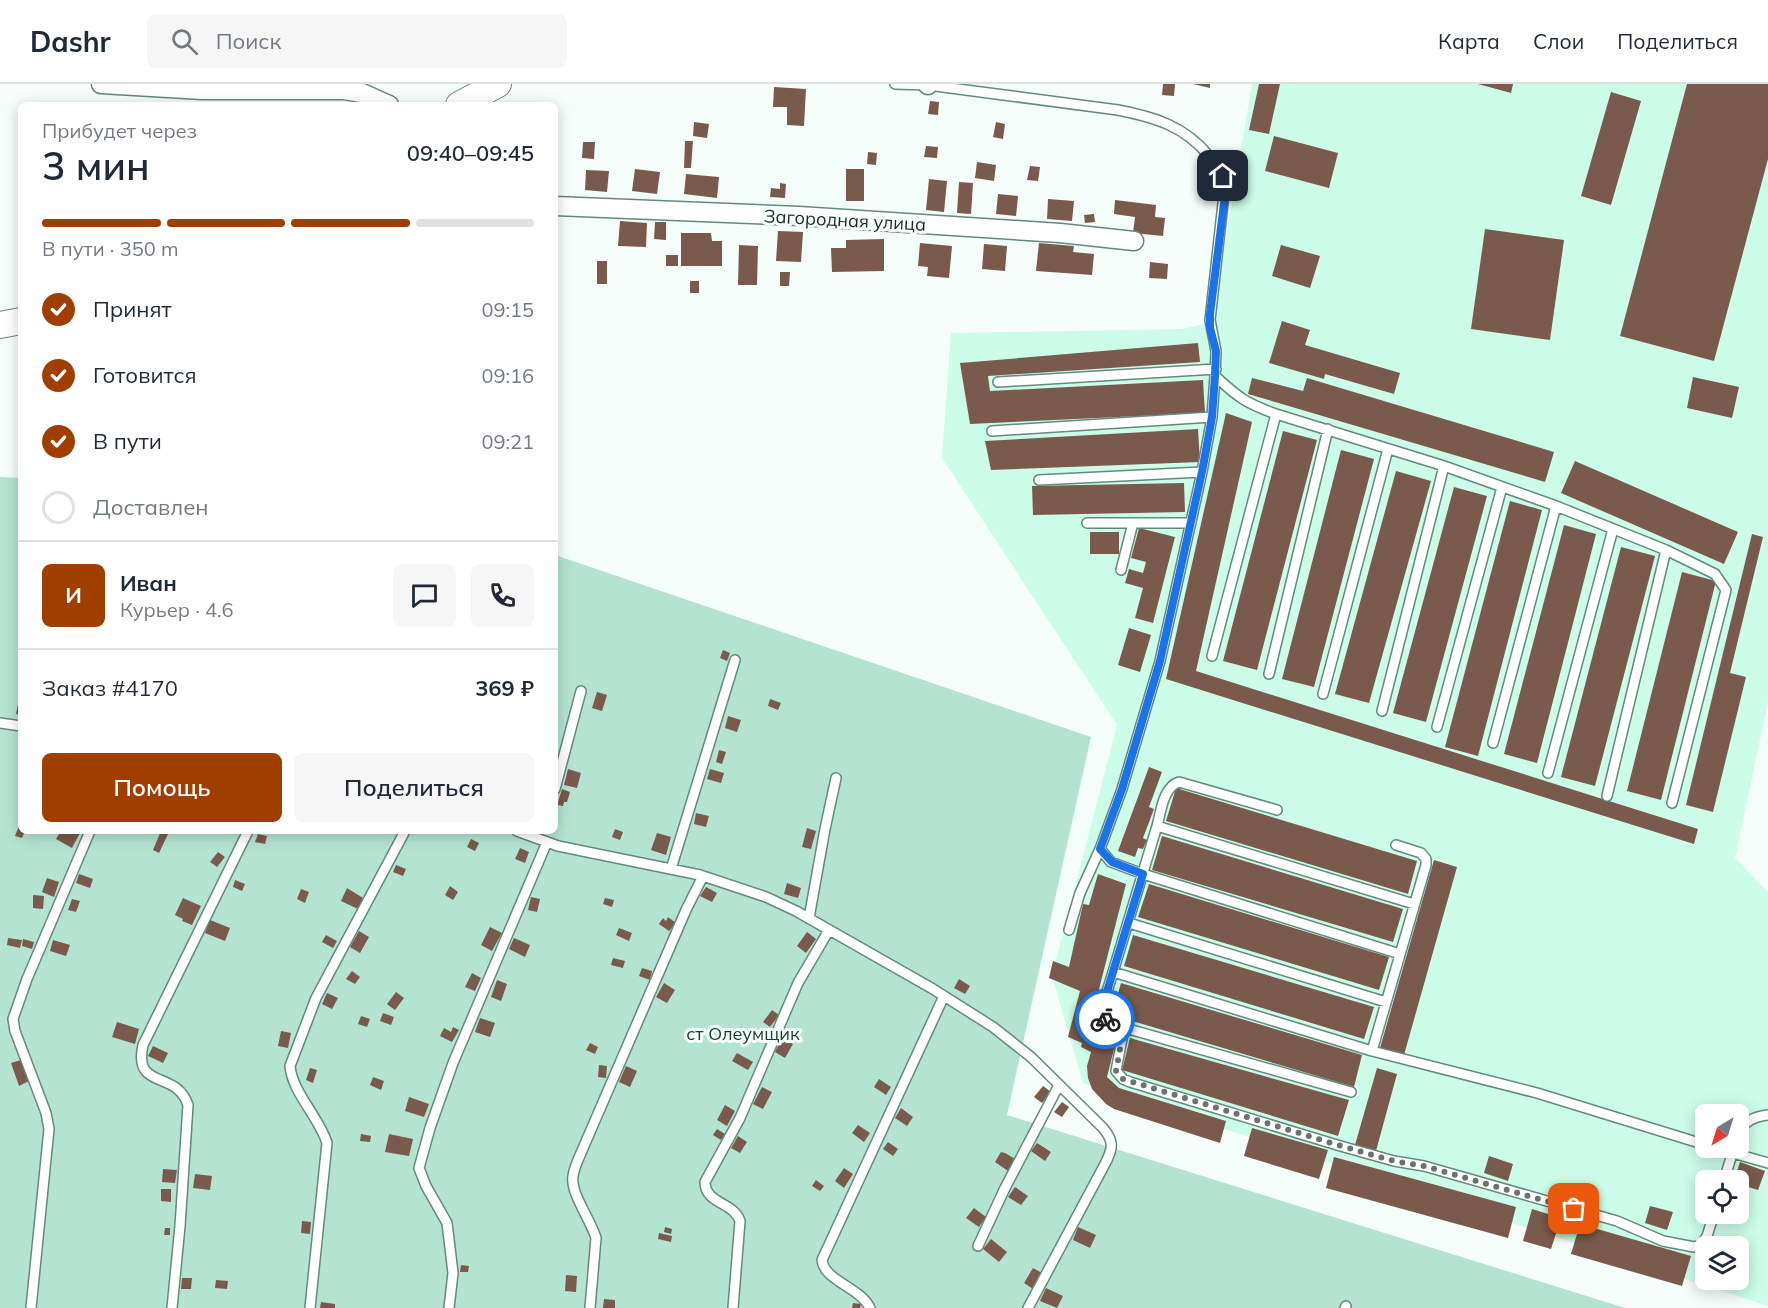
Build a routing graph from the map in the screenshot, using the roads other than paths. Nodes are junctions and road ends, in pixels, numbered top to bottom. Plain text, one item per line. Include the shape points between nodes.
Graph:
1 (101, 84) edge
2 (498, 84) edge
3 (895, 84) edge
4 (927, 85) edge
5 (324, 87) edge
6 (382, 102) edge
7 (465, 102) edge
8 (558, 206) edge
9 (1134, 241) dead end
10 (18, 322) edge
11 (0, 325) edge
12 (1215, 373) junction
13 (998, 382) dead end
14 (1276, 414) junction
15 (1212, 417) junction
16 (1328, 429) junction
17 (992, 431) dead end
18 (1388, 449) junction
19 (1444, 466) junction
20 (1202, 472) junction
21 (1040, 480) dead end
22 (1502, 487) junction
23 (1556, 506) junction
24 (1087, 523) dead end
25 (1133, 523) junction
26 (1191, 523) junction
27 (1613, 529) junction
28 (1666, 550) junction
29 (1121, 570) dead end
30 (1212, 656) dead end
31 (735, 660) dead end
32 (1269, 674) dead end
33 (581, 691) dead end
34 (1323, 694) dead end
35 (1383, 711) dead end
36 (0, 723) edge
37 (18, 726) edge
38 (1437, 727) dead end
39 (1493, 743) dead end
40 (1548, 773) dead end
41 (558, 778) edge
42 (836, 778) dead end
43 (1607, 796) dead end
44 (1672, 803) dead end
45 (1277, 810) dead end
46 (1157, 826) junction
47 (89, 834) edge
48 (247, 834) edge
49 (403, 834) edge
50 (529, 834) edge
51 (544, 838) edge
52 (1396, 845) dead end
53 (1100, 849) junction
54 (671, 869) junction
55 (1143, 874) junction
56 (703, 876) junction
57 (1414, 904) junction
58 (808, 918) junction
59 (1129, 923) junction
60 (829, 930) junction
61 (1069, 930) dead end
62 (1400, 954) junction
63 (1113, 972) junction
64 (944, 996) junction
65 (1386, 1002) junction
66 (1124, 1028) junction
67 (1372, 1051) junction
68 (1059, 1085) junction
69 (1351, 1092) dead end
70 (1768, 1115) edge
71 (1749, 1120) edge
72 (1695, 1142) edge
73 (1749, 1156) edge
74 (1768, 1163) edge
75 (1711, 1224) edge
76 (978, 1246) dead end
77 (31, 1308) edge
78 (172, 1308) edge
79 (310, 1308) edge
80 (449, 1308) edge
81 (590, 1308) edge
82 (732, 1308) edge
83 (870, 1308) edge
84 (1028, 1308) edge

1 - 5 street via 202,90
2 - 7 main road
3 - 4 lane
4 - 12 lane via 1148,116 1179,129 1201,146 1223,176 1225,185 1210,320 1216,351
5 - 6 street via 362,93
8 - 9 street, Загородная улица via 799,216
10 - 11 main road
12 - 13 lane
12 - 14 lane via 1245,402
12 - 15 lane
14 - 16 lane
14 - 30 lane
15 - 17 lane
15 - 20 lane
16 - 18 lane
16 - 32 lane
18 - 19 lane
18 - 34 lane
19 - 22 lane
19 - 35 lane
20 - 21 lane
20 - 26 lane
22 - 23 lane
22 - 38 lane
23 - 27 lane
23 - 39 lane
24 - 25 lane
25 - 26 lane
25 - 29 lane
26 - 53 lane via 1160,661
27 - 28 lane
27 - 40 lane
28 - 43 lane
28 - 44 lane via 1715,574 1726,590
31 - 54 lane
33 - 41 lane
36 - 37 lane
42 - 58 lane
45 - 46 lane via 1179,782 1168,791
46 - 55 lane
46 - 57 lane
47 - 77 lane via 13,1019 49,1129
48 - 78 lane via 140,1056 140,1064 148,1073 176,1086 188,1105
49 - 79 lane via 316,998 290,1066 327,1143
50 - 51 lane
51 - 54 lane via 558,846
51 - 80 lane via 453,1064 419,1168 447,1223 453,1273
52 - 57 lane via 1417,851 1426,859
53 - 55 lane via 1112,862
53 - 61 lane
54 - 56 lane
55 - 59 lane
55 - 62 lane
56 - 58 lane via 766,897
56 - 81 lane via 573,1176 596,1238
57 - 62 lane
58 - 60 lane
59 - 63 lane
59 - 65 lane
60 - 64 lane
60 - 82 lane via 798,983 740,1118 705,1182 710,1196 739,1216
62 - 65 lane
63 - 66 lane via 1101,1011 1107,1022
63 - 67 lane
64 - 68 lane via 1008,1037
64 - 83 lane via 822,1260 824,1270 862,1296
65 - 67 lane
66 - 69 lane
66 - 75 lane via 1116,1071 1130,1082 1394,1161 1617,1221 1663,1241 1701,1245
67 - 72 lane via 1537,1093
68 - 76 lane
68 - 84 lane via 1103,1128 1113,1144
70 - 71 lane
73 - 74 lane

